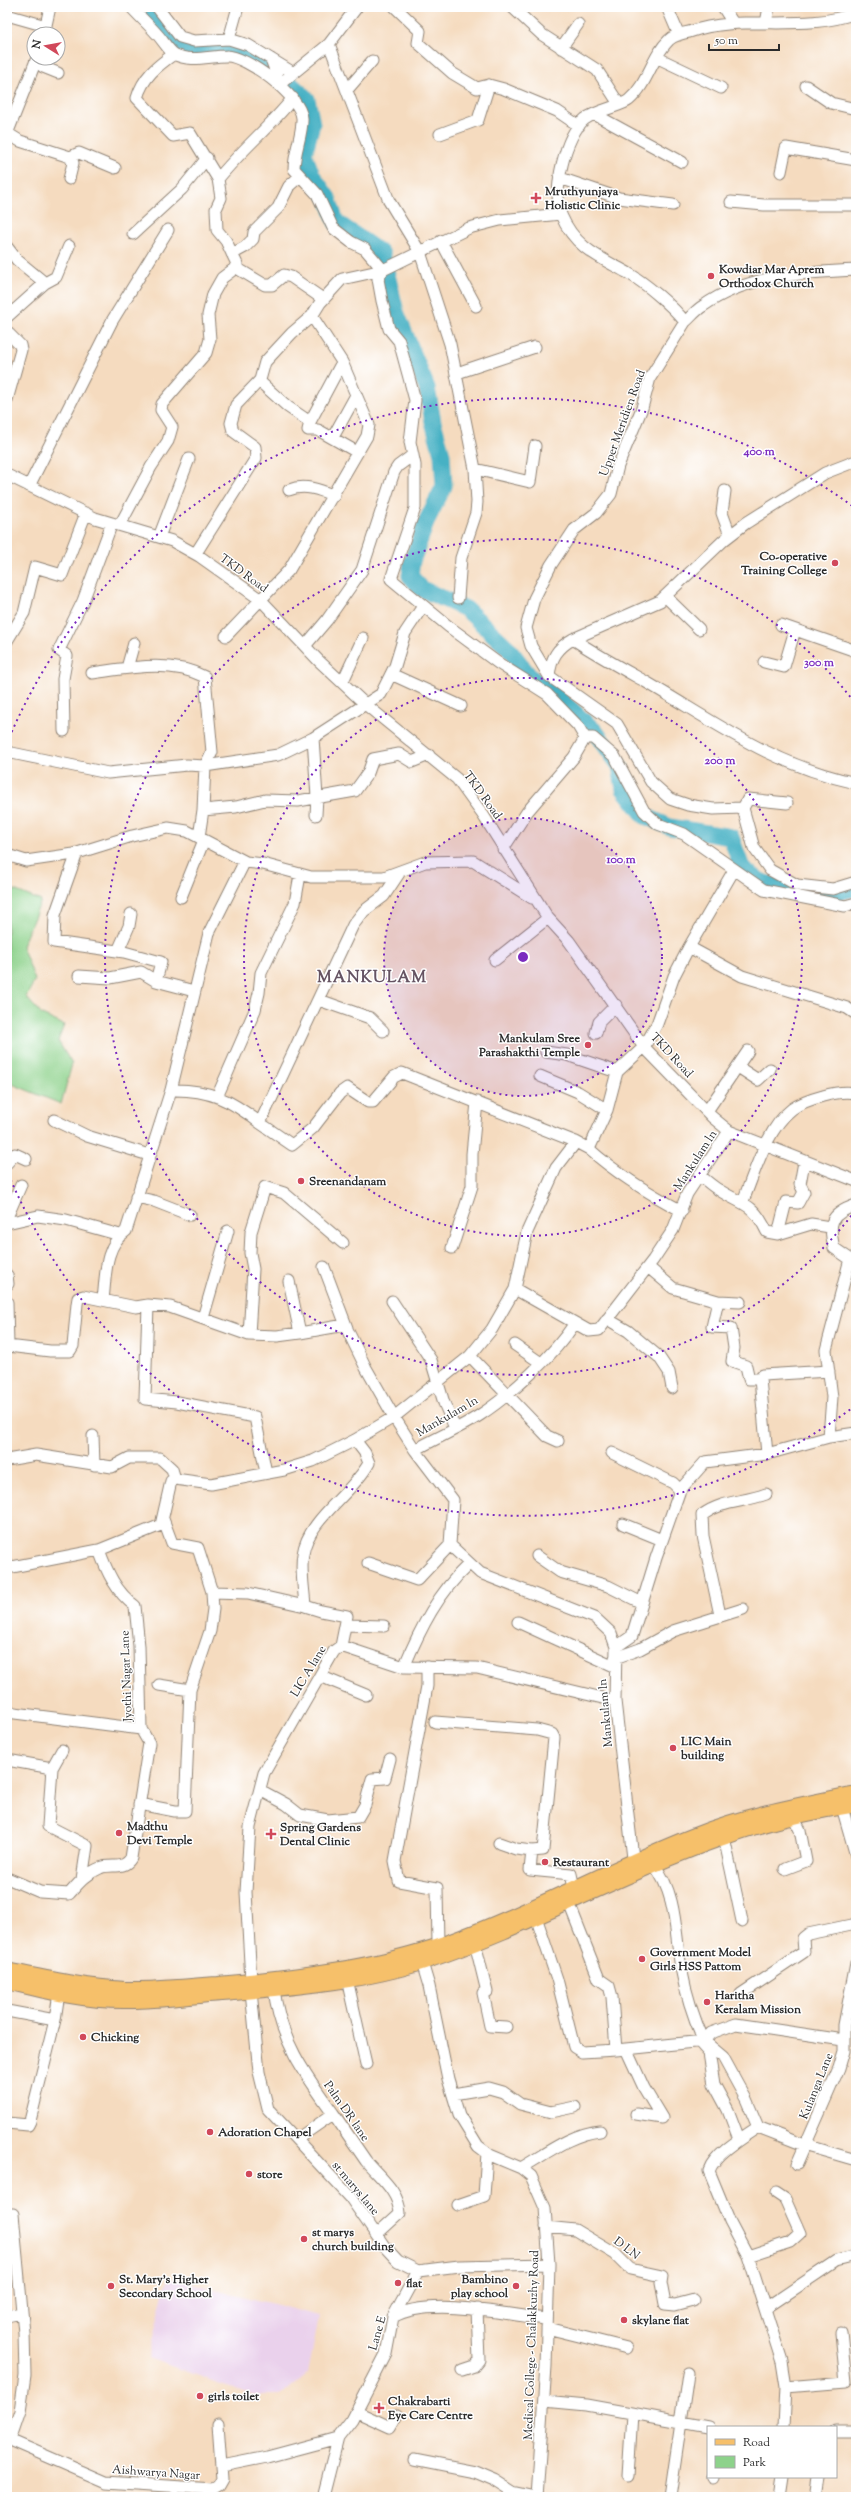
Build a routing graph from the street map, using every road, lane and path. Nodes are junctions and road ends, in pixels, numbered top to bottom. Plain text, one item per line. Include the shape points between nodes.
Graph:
1 (50, 7) edge
2 (131, 7) edge
3 (157, 7) edge
4 (238, 7) edge
5 (357, 7) edge
6 (395, 7) edge
7 (512, 7) edge
8 (667, 7) edge
9 (723, 7) edge
10 (769, 7) edge
11 (856, 13) edge
12 (7, 15) edge
13 (766, 22) junction
14 (732, 23) junction
15 (578, 24) dead end
16 (35, 26) edge
17 (46, 26) edge
18 (679, 35) junction
19 (229, 39) junction
20 (329, 44) junction
21 (561, 48) junction
22 (174, 54) junction
23 (658, 58) junction
24 (270, 59) junction
25 (372, 61) dead end
26 (33, 66) edge
27 (41, 66) edge
28 (292, 72) junction
29 (58, 73) dead end
30 (280, 84) junction
31 (489, 85) junction
32 (806, 86) dead end
33 (721, 88) dead end
34 (347, 90) junction
35 (293, 98) junction
36 (12, 103) edge
37 (620, 104) junction
38 (856, 109) edge
39 (594, 114) junction
40 (579, 126) junction
41 (7, 134) edge
42 (440, 134) dead end
43 (70, 157) junction
44 (207, 158) junction
45 (856, 160) edge
46 (682, 162) dead end
47 (115, 168) dead end
48 (780, 172) dead end
49 (300, 177) junction
50 (560, 178) junction
51 (69, 179) dead end
52 (218, 179) junction
53 (731, 202) dead end
54 (673, 205) dead end
55 (856, 205) edge
56 (561, 214) junction
57 (168, 230) dead end
58 (133, 234) dead end
59 (441, 241) junction
60 (69, 246) dead end
61 (7, 247) edge
62 (420, 252) junction
63 (232, 254) junction
64 (235, 267) junction
65 (388, 267) junction
66 (856, 270) edge
67 (45, 283) junction
68 (323, 299) junction
69 (476, 306) dead end
70 (312, 316) junction
71 (7, 317) edge
72 (685, 322) junction
73 (7, 332) edge
74 (535, 347) dead end
75 (342, 362) junction
76 (457, 373) junction
77 (259, 381) junction
78 (355, 397) junction
79 (7, 400) edge
80 (310, 422) junction
81 (333, 437) junction
82 (535, 446) dead end
83 (357, 452) junction
84 (413, 455) junction
85 (189, 459) dead end
86 (856, 460) edge
87 (475, 469) junction
88 (7, 477) edge
89 (29, 486) junction
90 (289, 490) dead end
91 (725, 491) dead end
92 (334, 496) junction
93 (86, 513) junction
94 (116, 524) junction
95 (730, 535) junction
96 (159, 537) junction
97 (196, 554) junction
98 (303, 562) dead end
99 (666, 597) junction
100 (458, 598) dead end
101 (263, 602) junction
102 (423, 606) junction
103 (781, 625) dead end
104 (699, 629) dead end
105 (795, 630) junction
106 (226, 636) dead end
107 (363, 638) dead end
108 (573, 639) junction
109 (7, 641) edge
110 (134, 643) dead end
111 (305, 646) junction
112 (856, 651) edge
113 (764, 662) dead end
114 (128, 668) junction
115 (92, 673) dead end
116 (391, 674) junction
117 (549, 676) junction
118 (343, 681) junction
119 (365, 704) junction
120 (461, 706) dead end
121 (64, 731) dead end
122 (313, 738) junction
123 (585, 738) junction
124 (7, 752) edge
125 (430, 755) junction
126 (205, 766) junction
127 (856, 783) edge
128 (317, 797) junction
129 (787, 803) dead end
130 (743, 808) junction
131 (203, 810) junction
132 (316, 815) dead end
133 (201, 838) junction
134 (503, 849) junction
135 (77, 853) junction
136 (7, 855) edge
137 (246, 862) junction
138 (734, 870) junction
139 (400, 872) junction
140 (300, 875) junction
141 (856, 882) edge
142 (181, 897) dead end
143 (536, 900) junction
144 (856, 903) edge
145 (131, 914) dead end
146 (548, 918) junction
147 (689, 948) junction
148 (118, 952) junction
149 (496, 960) dead end
150 (79, 976) dead end
151 (156, 981) junction
152 (194, 991) junction
153 (319, 1000) junction
154 (616, 1005) junction
155 (856, 1014) edge
156 (383, 1032) dead end
157 (596, 1033) dead end
158 (644, 1047) junction
159 (748, 1051) dead end
160 (546, 1052) dead end
161 (738, 1067) junction
162 (770, 1069) dead end
163 (616, 1072) junction
164 (540, 1076) dead end
165 (171, 1090) junction
166 (856, 1093) edge
167 (217, 1097) junction
168 (477, 1102) junction
169 (607, 1110) junction
170 (707, 1111) junction
171 (54, 1120) dead end
172 (260, 1124) junction
173 (729, 1131) junction
174 (576, 1142) junction
175 (766, 1147) junction
176 (589, 1149) junction
177 (149, 1155) junction
178 (26, 1159) dead end
179 (7, 1162) edge
180 (804, 1162) junction
181 (699, 1176) junction
182 (856, 1181) edge
183 (21, 1185) dead end
184 (136, 1197) junction
185 (743, 1202) junction
186 (856, 1205) edge
187 (682, 1211) junction
188 (190, 1215) dead end
189 (8, 1223) edge
190 (830, 1227) junction
191 (228, 1231) dead end
192 (778, 1234) junction
193 (120, 1235) junction
194 (343, 1243) dead end
195 (452, 1248) dead end
196 (324, 1267) dead end
197 (648, 1267) junction
198 (290, 1281) dead end
199 (515, 1289) junction
200 (103, 1300) junction
201 (392, 1301) dead end
202 (718, 1301) junction
203 (7, 1302) edge
204 (740, 1302) dead end
205 (148, 1305) junction
206 (203, 1318) junction
207 (607, 1319) junction
208 (575, 1323) junction
209 (347, 1328) junction
210 (300, 1333) junction
211 (249, 1335) junction
212 (516, 1346) dead end
213 (470, 1356) junction
214 (542, 1363) junction
215 (829, 1371) junction
216 (760, 1379) junction
217 (438, 1383) junction
218 (672, 1388) dead end
219 (505, 1395) junction
220 (394, 1417) junction
221 (455, 1428) junction
222 (856, 1433) edge
223 (93, 1436) dead end
224 (829, 1436) junction
225 (355, 1440) junction
226 (558, 1441) dead end
227 (415, 1450) junction
228 (612, 1453) dead end
229 (767, 1454) junction
230 (7, 1460) edge
231 (94, 1465) junction
232 (266, 1474) junction
233 (175, 1479) junction
234 (680, 1490) junction
235 (766, 1494) dead end
236 (163, 1519) junction
237 (623, 1524) dead end
238 (662, 1540) junction
239 (450, 1545) junction
240 (99, 1550) junction
241 (537, 1556) dead end
242 (368, 1563) dead end
243 (469, 1564) junction
244 (7, 1568) edge
245 (212, 1592) junction
246 (642, 1603) junction
247 (305, 1606) junction
248 (743, 1609) dead end
249 (720, 1616) junction
250 (518, 1622) dead end
251 (346, 1625) junction
252 (384, 1626) dead end
253 (341, 1646) junction
254 (615, 1657) junction
255 (404, 1666) junction
256 (427, 1667) junction
257 (320, 1676) junction
258 (159, 1686) dead end
259 (190, 1690) junction
260 (366, 1695) dead end
261 (615, 1701) junction
262 (7, 1712) edge
263 (434, 1722) dead end
264 (141, 1729) junction
265 (62, 1750) dead end
266 (390, 1759) dead end
267 (7, 1760) edge
268 (52, 1768) junction
269 (260, 1790) junction
270 (856, 1793) edge
271 (139, 1804) junction
272 (849, 1806) edge
273 (794, 1818) junction
274 (724, 1837) junction
275 (499, 1843) dead end
276 (532, 1851) junction
277 (856, 1856) edge
278 (654, 1865) junction
279 (634, 1867) junction
280 (785, 1869) dead end
281 (7, 1878) edge
282 (82, 1879) junction
283 (574, 1888) junction
284 (569, 1903) junction
285 (536, 1917) junction
286 (742, 1921) dead end
287 (856, 1924) edge
288 (476, 1942) junction
289 (438, 1945) junction
290 (420, 1957) junction
291 (856, 1963) edge
292 (7, 1970) edge
293 (347, 1980) junction
294 (7, 1982) edge
295 (251, 1986) junction
296 (274, 1989) junction
297 (59, 1993) junction
298 (95, 1993) junction
299 (740, 1994) dead end
300 (8, 2013) edge
301 (55, 2020) junction
302 (506, 2027) dead end
303 (843, 2040) junction
304 (701, 2041) junction
305 (621, 2050) junction
306 (366, 2064) dead end
307 (453, 2094) junction
308 (575, 2107) dead end
309 (334, 2114) junction
310 (636, 2114) dead end
311 (7, 2123) edge
312 (758, 2127) junction
313 (600, 2131) dead end
314 (297, 2138) junction
315 (740, 2139) junction
316 (804, 2145) junction
317 (486, 2153) junction
318 (856, 2160) edge
319 (797, 2164) dead end
320 (521, 2168) junction
321 (776, 2193) dead end
322 (458, 2205) dead end
323 (7, 2214) edge
324 (546, 2228) junction
325 (377, 2234) junction
326 (748, 2256) junction
327 (856, 2256) edge
328 (549, 2264) junction
329 (418, 2271) junction
330 (694, 2300) dead end
331 (766, 2308) junction
332 (477, 2309) junction
333 (21, 2313) junction
334 (7, 2316) edge
335 (393, 2317) junction
336 (547, 2324) junction
337 (841, 2333) dead end
338 (627, 2348) dead end
339 (462, 2370) dead end
340 (688, 2374) dead end
341 (786, 2387) junction
342 (544, 2401) junction
343 (357, 2412) junction
344 (632, 2414) junction
345 (397, 2415) dead end
346 (680, 2423) junction
347 (218, 2424) dead end
348 (784, 2426) edge
349 (707, 2427) edge
350 (837, 2432) edge
351 (856, 2432) edge
352 (338, 2438) junction
353 (8, 2440) edge
354 (414, 2460) dead end
355 (222, 2466) junction
356 (628, 2476) dead end
357 (781, 2478) edge
358 (817, 2478) edge
359 (815, 2491) dead end
360 (323, 2497) edge
361 (536, 2497) edge
362 (670, 2497) edge
363 (778, 2497) edge

1 - 17 street
2 - 22 street
3 - 19 street via 180,37 194,41
4 - 19 street
5 - 20 street
6 - 31 street via 420,31 418,43 452,73 477,88
7 - 21 street via 541,34
8 - 18 street
9 - 14 street
10 - 13 street
11 - 13 street via 817,23
12 - 16 street
13 - 14 street
14 - 18 street
15 - 21 street
18 - 23 street via 670,39
19 - 24 street via 248,45
20 - 28 street
20 - 34 street
21 - 37 street via 597,70
22 - 30 street via 187,58 239,58
22 - 44 street via 152,70 140,85 137,98 173,136 190,133
23 - 33 street
23 - 37 street via 642,86 628,101
24 - 28 street
24 - 30 street
25 - 34 street
26 - 36 street
27 - 29 street
28 - 30 street
30 - 35 street
31 - 40 street via 557,111
31 - 42 street via 478,120
32 - 38 street via 831,103
34 - 62 street via 389,201
35 - 49 street via 300,107 302,118 301,132 294,153 294,169
35 - 52 street
36 - 41 street
37 - 39 street
39 - 40 street
39 - 46 street
40 - 50 street via 570,136
41 - 43 street
43 - 47 street via 79,153
43 - 51 street via 73,163
44 - 52 street
44 - 58 street via 182,189
45 - 48 street via 786,148
49 - 63 street via 289,186 278,208 254,232 253,239
49 - 65 street via 318,194 333,228 351,242 365,248
50 - 54 street via 620,198
50 - 56 street
52 - 63 street via 221,198 216,209 217,230
53 - 55 street via 771,205
56 - 59 street via 500,220 469,228
56 - 72 street via 589,252 629,274
57 - 89 street via 112,320
59 - 62 street
59 - 69 street
60 - 67 street via 56,276
61 - 67 street via 17,260
62 - 65 street
62 - 76 street
63 - 64 street via 237,264
64 - 68 street via 265,285 272,285 284,275 290,277
64 - 94 street via 222,278 213,294 208,315 210,339 206,353 162,404 161,410 172,427 168,441
65 - 68 street via 342,279
65 - 84 street via 378,279 390,329 399,341 415,400 410,442
66 - 72 street, Upper Meridien Road via 758,279 702,306
67 - 71 street
68 - 70 street
70 - 75 street
70 - 77 street via 265,362
72 - 117 street, Upper Meridien Road via 650,378 642,408 618,466 611,494 596,513 574,530 551,564 534,598 526,628 531,646
73 - 79 street via 20,345 21,350
74 - 76 street
75 - 78 street
75 - 80 street
76 - 87 street
77 - 80 street via 288,407
77 - 97 street via 236,405 231,423 233,431 255,446 256,458
78 - 81 street
78 - 83 street via 369,425 367,436
80 - 81 street via 308,430 318,430
81 - 83 street
82 - 87 street via 530,482
83 - 92 street
84 - 102 street via 415,508 391,579
84 - 111 street via 394,472 362,570
85 - 96 street
86 - 95 street via 825,473 796,490
87 - 100 street via 476,513 461,558
88 - 89 street, TKD Road
89 - 93 street, TKD Road
90 - 92 street via 299,486
91 - 95 street via 722,514
92 - 101 street via 290,570
93 - 94 street, TKD Road
93 - 109 street via 62,575 35,568 22,620
94 - 96 street, TKD Road
94 - 121 street via 59,650 67,656 63,679
95 - 99 street
96 - 97 street, TKD Road
97 - 101 street, TKD Road
98 - 101 street
99 - 104 street
99 - 108 street via 625,618
101 - 106 street
101 - 111 street, TKD Road
102 - 116 street via 405,633
102 - 123 street via 498,664 547,694 578,726
103 - 105 street
105 - 112 street
105 - 113 street via 784,667
107 - 118 street
108 - 117 street via 559,647 551,662
108 - 127 street via 614,666 646,682 740,739 787,763 829,778
110 - 114 street
111 - 118 street, TKD Road
114 - 115 street
114 - 126 street via 173,666 193,670 205,677 212,752
116 - 119 street via 381,694
116 - 120 street
117 - 130 street, Upper Meridien Road via 617,724 651,782 670,799 713,809
118 - 119 street, TKD Road
119 - 122 street
119 - 125 street, TKD Road
122 - 126 street via 278,754
122 - 128 street
123 - 134 street via 574,757 527,812
123 - 138 street via 593,738 615,757 644,812 658,824 684,834
124 - 126 street via 108,773 187,765
125 - 128 street via 412,762 399,754 373,759 368,773 355,791
125 - 134 street, TKD Road via 457,779
126 - 131 street
128 - 131 street via 298,801 265,800 236,807
128 - 132 street
129 - 130 street via 748,799
130 - 141 street via 754,848 770,870 797,885 833,889
131 - 133 street
133 - 135 street via 186,831 168,828
133 - 137 street
133 - 142 street
134 - 143 street, TKD Road
135 - 136 street via 26,861
135 - 148 street via 55,915 54,942
137 - 140 street via 263,864
137 - 152 street via 209,933
138 - 144 street via 764,890 845,906
138 - 147 street
139 - 140 street via 384,877
139 - 143 street via 425,862 473,861
139 - 153 street via 384,896 364,911 353,925
140 - 167 street via 295,903 261,973 255,1010
143 - 146 street, TKD Road
145 - 148 street
146 - 149 street
146 - 154 street, TKD Road
147 - 155 street via 742,976 847,1008
147 - 158 street via 674,976 657,1024
148 - 151 street via 161,962
150 - 151 street via 110,978 141,972
151 - 152 street
152 - 165 street
153 - 156 street via 370,1018
153 - 172 street
154 - 157 street via 599,1022
154 - 158 street, TKD Road
158 - 163 street
158 - 170 street, TKD Road
159 - 161 street
160 - 163 street via 567,1055
161 - 162 street via 758,1080
161 - 170 street
163 - 169 street
164 - 169 street via 578,1092
165 - 167 street
165 - 177 street
166 - 175 street via 831,1094 792,1109 781,1120
167 - 172 street via 226,1099 242,1109
168 - 172 street via 402,1073 394,1077 373,1102 368,1102 347,1088 340,1093 313,1128 292,1145
168 - 174 street
168 - 195 street via 472,1186
169 - 176 street
170 - 173 street, TKD Road
171 - 177 street via 87,1136
173 - 175 street, TKD Road
173 - 181 street, Mankulam ln
174 - 176 street
174 - 199 street via 556,1168 527,1232
175 - 180 street, TKD Road
175 - 185 street
176 - 187 street via 649,1194
177 - 184 street
178 - 179 street via 15,1154
180 - 182 street, TKD Road
180 - 192 street via 800,1184 804,1192 798,1203 786,1202
181 - 185 street via 720,1191
181 - 187 street, Mankulam ln via 687,1194
183 - 189 street via 8,1214
184 - 188 street
184 - 193 street via 126,1231
185 - 192 street via 760,1216 767,1232
186 - 190 street via 834,1216
187 - 197 street, Mankulam ln via 673,1230
189 - 193 street via 38,1216 66,1220
190 - 192 street via 811,1224
190 - 215 street via 834,1248 850,1259 826,1350
191 - 206 street
193 - 200 street via 110,1251
194 - 211 street via 284,1193 265,1187 251,1232 250,1253 253,1270
196 - 209 street
197 - 202 street via 673,1288
197 - 207 street, Mankulam ln
198 - 210 street
199 - 208 street
199 - 213 street via 492,1329
200 - 203 street via 83,1296 78,1298 73,1346 70,1351 63,1352 8,1346
200 - 205 street via 136,1307
201 - 217 street via 430,1360
202 - 204 street
202 - 216 street via 712,1327 731,1328 734,1348 732,1361 746,1366 749,1379
205 - 206 street via 170,1307
205 - 232 street via 145,1399 177,1402 255,1417
206 - 211 street
207 - 208 street, Mankulam ln via 595,1332
207 - 218 street via 628,1331 658,1358 669,1372
208 - 214 street, Mankulam ln via 562,1343
209 - 210 street via 341,1324
209 - 220 street
210 - 211 street
212 - 214 street
213 - 217 street
213 - 219 street
214 - 219 street, Mankulam ln
215 - 216 street via 771,1374 763,1375
215 - 224 street via 832,1397
216 - 229 street
217 - 220 street
217 - 221 street
219 - 221 street, Mankulam ln via 480,1415
219 - 226 street via 547,1436
220 - 225 street
220 - 227 street
221 - 227 street, Mankulam ln
222 - 224 street
223 - 231 street
224 - 229 street
225 - 232 street via 313,1460
225 - 247 street via 369,1463 361,1478 332,1508 309,1538 303,1553
227 - 239 street, Mankulam ln via 453,1500
228 - 234 street via 673,1483
229 - 234 street via 705,1462
230 - 231 street via 36,1455
231 - 233 street via 112,1467 130,1458 160,1458 172,1469
232 - 233 street via 211,1484
233 - 236 street via 171,1481
234 - 238 street
235 - 249 street via 716,1505 702,1515 703,1536
236 - 240 street via 161,1525 155,1529
236 - 245 street via 172,1543 198,1548
237 - 238 street
238 - 246 street
239 - 242 street via 417,1580
239 - 243 street, Mankulam ln
240 - 244 street
240 - 264 street, Jyothi Nagar Lane via 108,1574 125,1598 136,1606
241 - 246 street via 560,1572 608,1586
243 - 254 street, Mankulam ln via 480,1573 595,1618 612,1633
243 - 255 street via 452,1580 434,1604
245 - 247 street via 248,1593
245 - 259 street via 210,1631
246 - 254 street via 632,1636
247 - 251 street via 347,1616
248 - 249 street
249 - 254 street via 673,1631 640,1649
250 - 254 street
251 - 252 street
251 - 253 street
253 - 255 street, LIC A lane
253 - 257 street, LIC A lane via 334,1651
254 - 261 street, Mankulam ln
255 - 256 street, LIC A lane
256 - 261 street, LIC A lane via 477,1668
256 - 289 street via 427,1686 396,1861 399,1881 437,1888
257 - 260 street
257 - 269 street, LIC A lane via 264,1773
258 - 259 street
259 - 271 street via 185,1810 176,1812
261 - 279 street, Mankulam ln
262 - 264 street
263 - 276 street via 537,1730 552,1734 554,1738 543,1850
264 - 271 street, Jyothi Nagar Lane via 148,1743
265 - 268 street
266 - 269 street via 385,1778 372,1779 365,1805 358,1817 328,1820 300,1815
267 - 268 street
268 - 282 street via 48,1826 87,1846
269 - 295 street, LIC A lane via 250,1827 247,1854
270 - 279 main road via 740,1819
271 - 282 street, Jyothi Nagar Lane via 129,1862 116,1867 101,1867
272 - 273 main road
272 - 277 street
273 - 274 main road
273 - 280 street via 800,1830 806,1861
274 - 278 main road
274 - 286 street
275 - 276 street
276 - 283 street via 530,1870 571,1874
278 - 279 main road
278 - 304 street via 663,1876 670,1896 681,1968 691,2013
279 - 283 main road
279 - 284 main road
281 - 282 street, Jyothi Nagar Lane via 40,1892 69,1894
283 - 289 main road via 491,1925
284 - 285 main road
284 - 305 street via 598,1979 609,1986
285 - 288 main road
285 - 305 street via 557,1979 574,2047 582,2052
287 - 299 street via 808,1934 803,1938 804,1952 801,1956 788,1961
288 - 290 main road
288 - 302 street via 487,1992 483,1993 490,2026
289 - 290 main road
290 - 293 main road
290 - 295 main road via 343,1968
290 - 307 street, Medical College - Chalakkuzhy Road
291 - 303 street, Kulanga Lane via 850,1985
292 - 298 main road via 61,1982
293 - 296 main road
293 - 306 street
294 - 297 main road
295 - 296 main road
295 - 298 main road via 125,1989
295 - 314 street, st marys lane via 259,2072 268,2109
296 - 309 street, Palm DR lane via 278,2016 290,2050
297 - 298 main road
297 - 301 street
300 - 301 street
301 - 311 street via 28,2125
303 - 304 street via 736,2024 711,2033
303 - 316 street, Kulanga Lane via 844,2051 839,2068
304 - 305 street
304 - 312 street via 723,2058
304 - 315 street via 709,2053 714,2084
305 - 310 street via 662,2118
307 - 308 street via 489,2088 503,2092 520,2104 551,2112
307 - 317 street, Medical College - Chalakkuzhy Road via 461,2120 478,2146
309 - 314 street
309 - 325 street, Palm DR lane via 400,2204 400,2213
312 - 315 street
312 - 316 street
313 - 320 street via 571,2138
314 - 325 street, st marys lane via 350,2197
315 - 326 street via 711,2164 709,2171 730,2222
316 - 318 street
316 - 319 street, Kulanga Lane
317 - 320 street, Medical College - Chalakkuzhy Road
317 - 322 street via 484,2196
320 - 324 street, Medical College - Chalakkuzhy Road via 530,2176 545,2208
321 - 326 street via 785,2200 800,2233 790,2242
323 - 333 street via 13,2214
324 - 328 street, Medical College - Chalakkuzhy Road
324 - 330 street, D LN via 575,2230 615,2254 630,2269 662,2276 665,2304 675,2305
325 - 329 street, st marys lane via 384,2246 398,2260
326 - 331 street
327 - 331 street via 836,2261
328 - 329 street via 459,2266
328 - 336 street, Medical College - Chalakkuzhy Road
329 - 335 street
331 - 341 street via 782,2362
332 - 335 street, Lane E via 436,2308 399,2313
332 - 336 street, Lane E
332 - 339 street via 478,2360 474,2366
333 - 334 street
333 - 353 street via 25,2375 20,2411
335 - 343 street, Lane E via 386,2354
336 - 338 street, Lane E
336 - 342 street, Medical College - Chalakkuzhy Road
337 - 341 street via 846,2382
340 - 346 street
341 - 348 street
342 - 344 street via 587,2405
342 - 361 street, Medical College - Chalakkuzhy Road
343 - 345 street via 390,2427
343 - 352 street, Lane E
344 - 346 street
344 - 356 street
346 - 349 street
346 - 362 street
347 - 355 street, Aishwarya Nagar
350 - 351 street
352 - 355 street
352 - 360 street, Lane E
353 - 355 street, Aishwarya Nagar via 106,2482 213,2489 222,2479
354 - 361 street via 475,2472 513,2492
357 - 363 street
358 - 359 street

